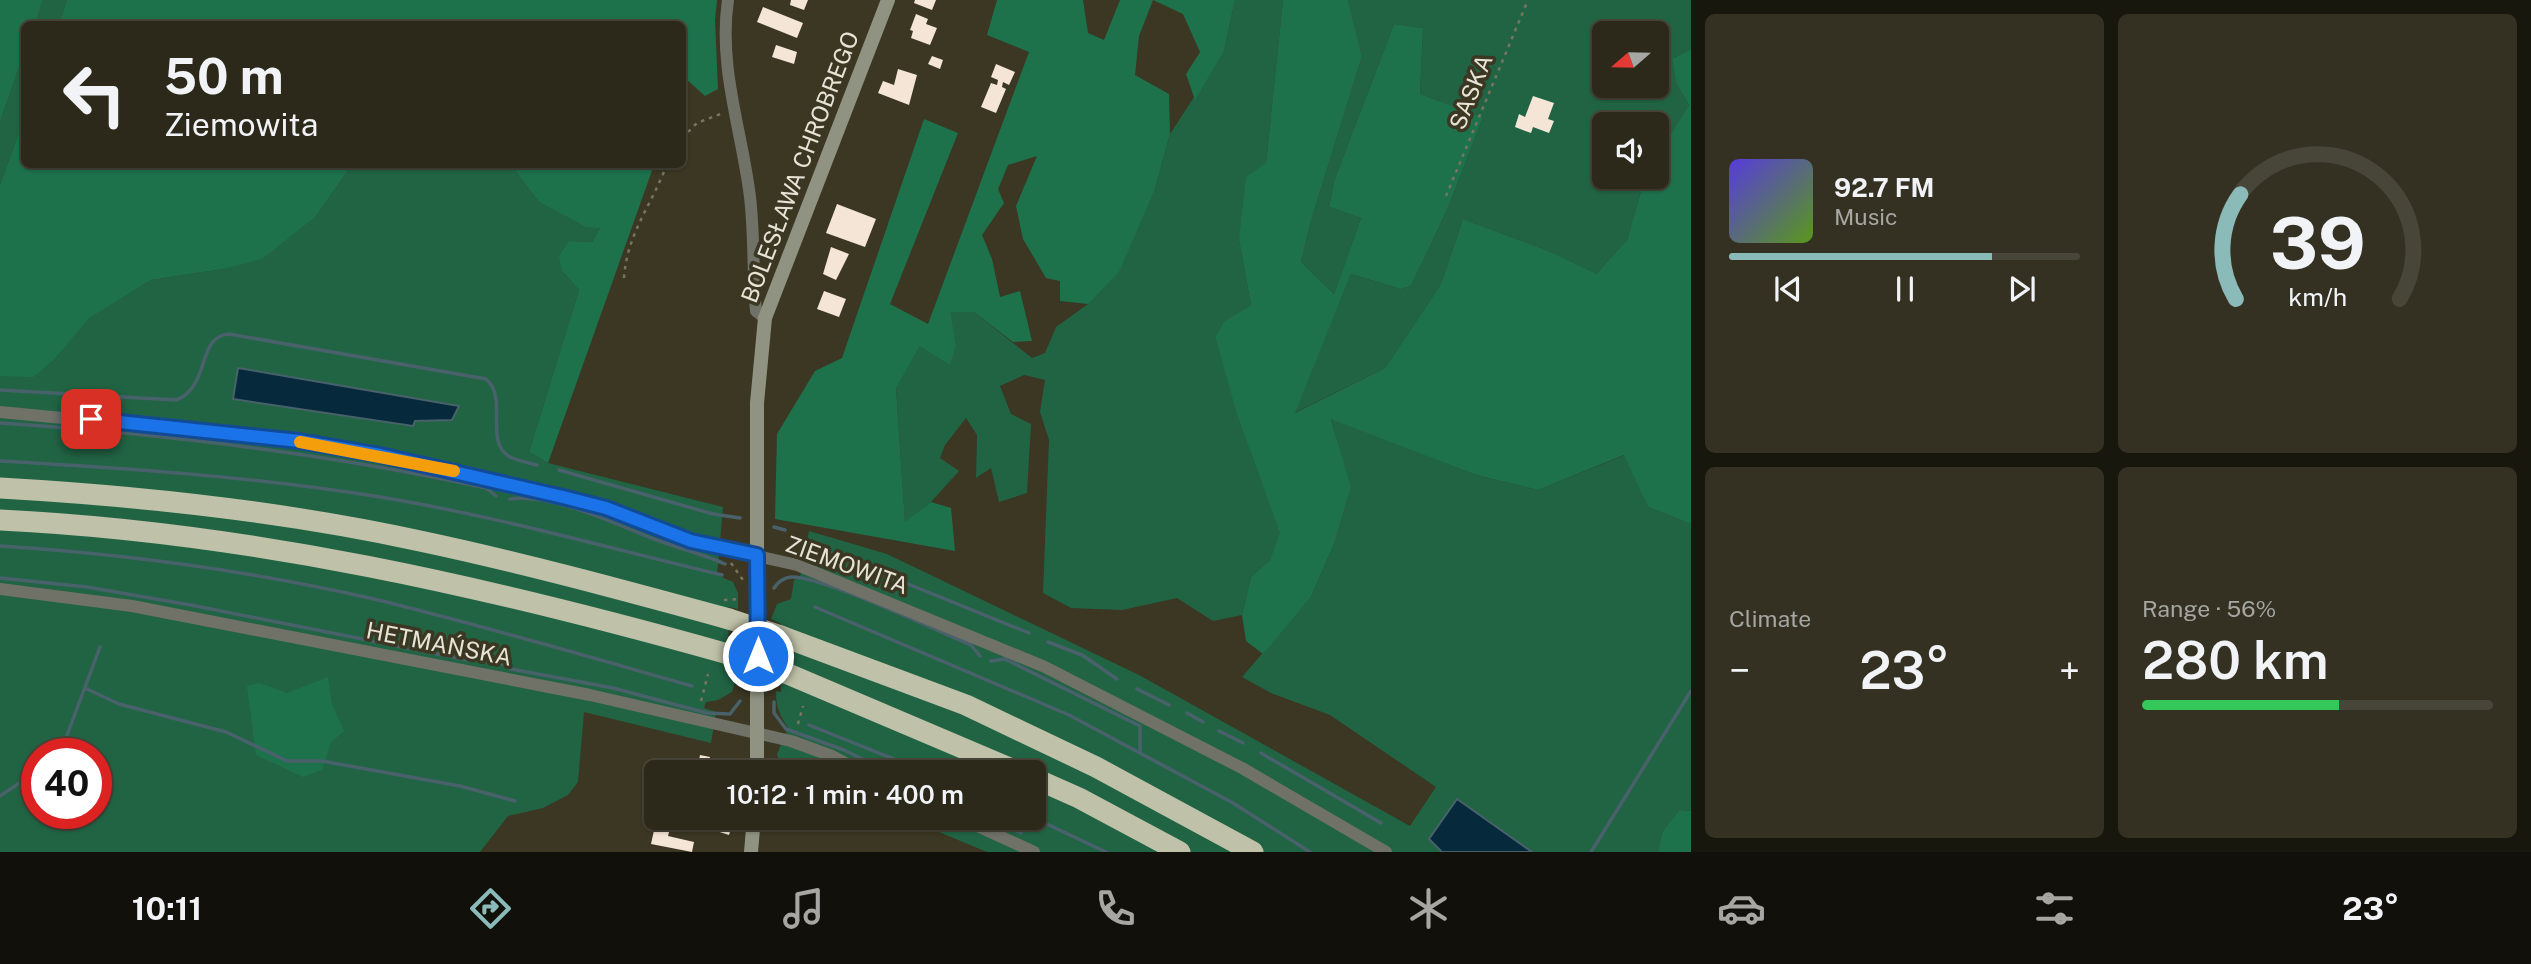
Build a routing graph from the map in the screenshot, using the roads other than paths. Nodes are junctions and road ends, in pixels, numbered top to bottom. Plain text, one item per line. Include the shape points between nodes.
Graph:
1 (728, 0) edge
2 (888, 0) edge
3 (765, 318) junction
4 (0, 412) edge
5 (0, 488) edge
6 (0, 520) edge
7 (757, 555) junction
8 (0, 589) edge
9 (758, 734) junction
10 (757, 760) edge
11 (836, 760) edge
12 (991, 760) edge
13 (1046, 783) edge
14 (753, 830) edge
15 (986, 830) edge
16 (751, 852) edge
17 (1034, 852) edge
18 (1180, 852) edge
19 (1253, 852) edge
20 (1386, 852) edge

1 - 3 street via 725,25 733,110 750,197 756,311
2 - 3 street, BOLESŁAWA CHROBREGO
3 - 7 street, BOLESŁAWA CHROBREGO via 757,403
4 - 7 street, ZIEMOWITA via 239,434 380,455 593,505 691,541
5 - 19 highway, bridge via 137,498 331,524 723,609 781,636 966,705 1096,767
6 - 12 highway, bridge via 236,543 338,559 569,609 780,671
7 - 9 street, BOLESŁAWA CHROBREGO
7 - 20 street, ZIEMOWITA via 815,570 1045,667 1232,763
8 - 9 street, HETMAŃSKA via 194,617 590,695
9 - 10 street, BOLESŁAWA CHROBREGO
9 - 11 street, HETMAŃSKA
13 - 18 highway
14 - 16 street
15 - 17 street

